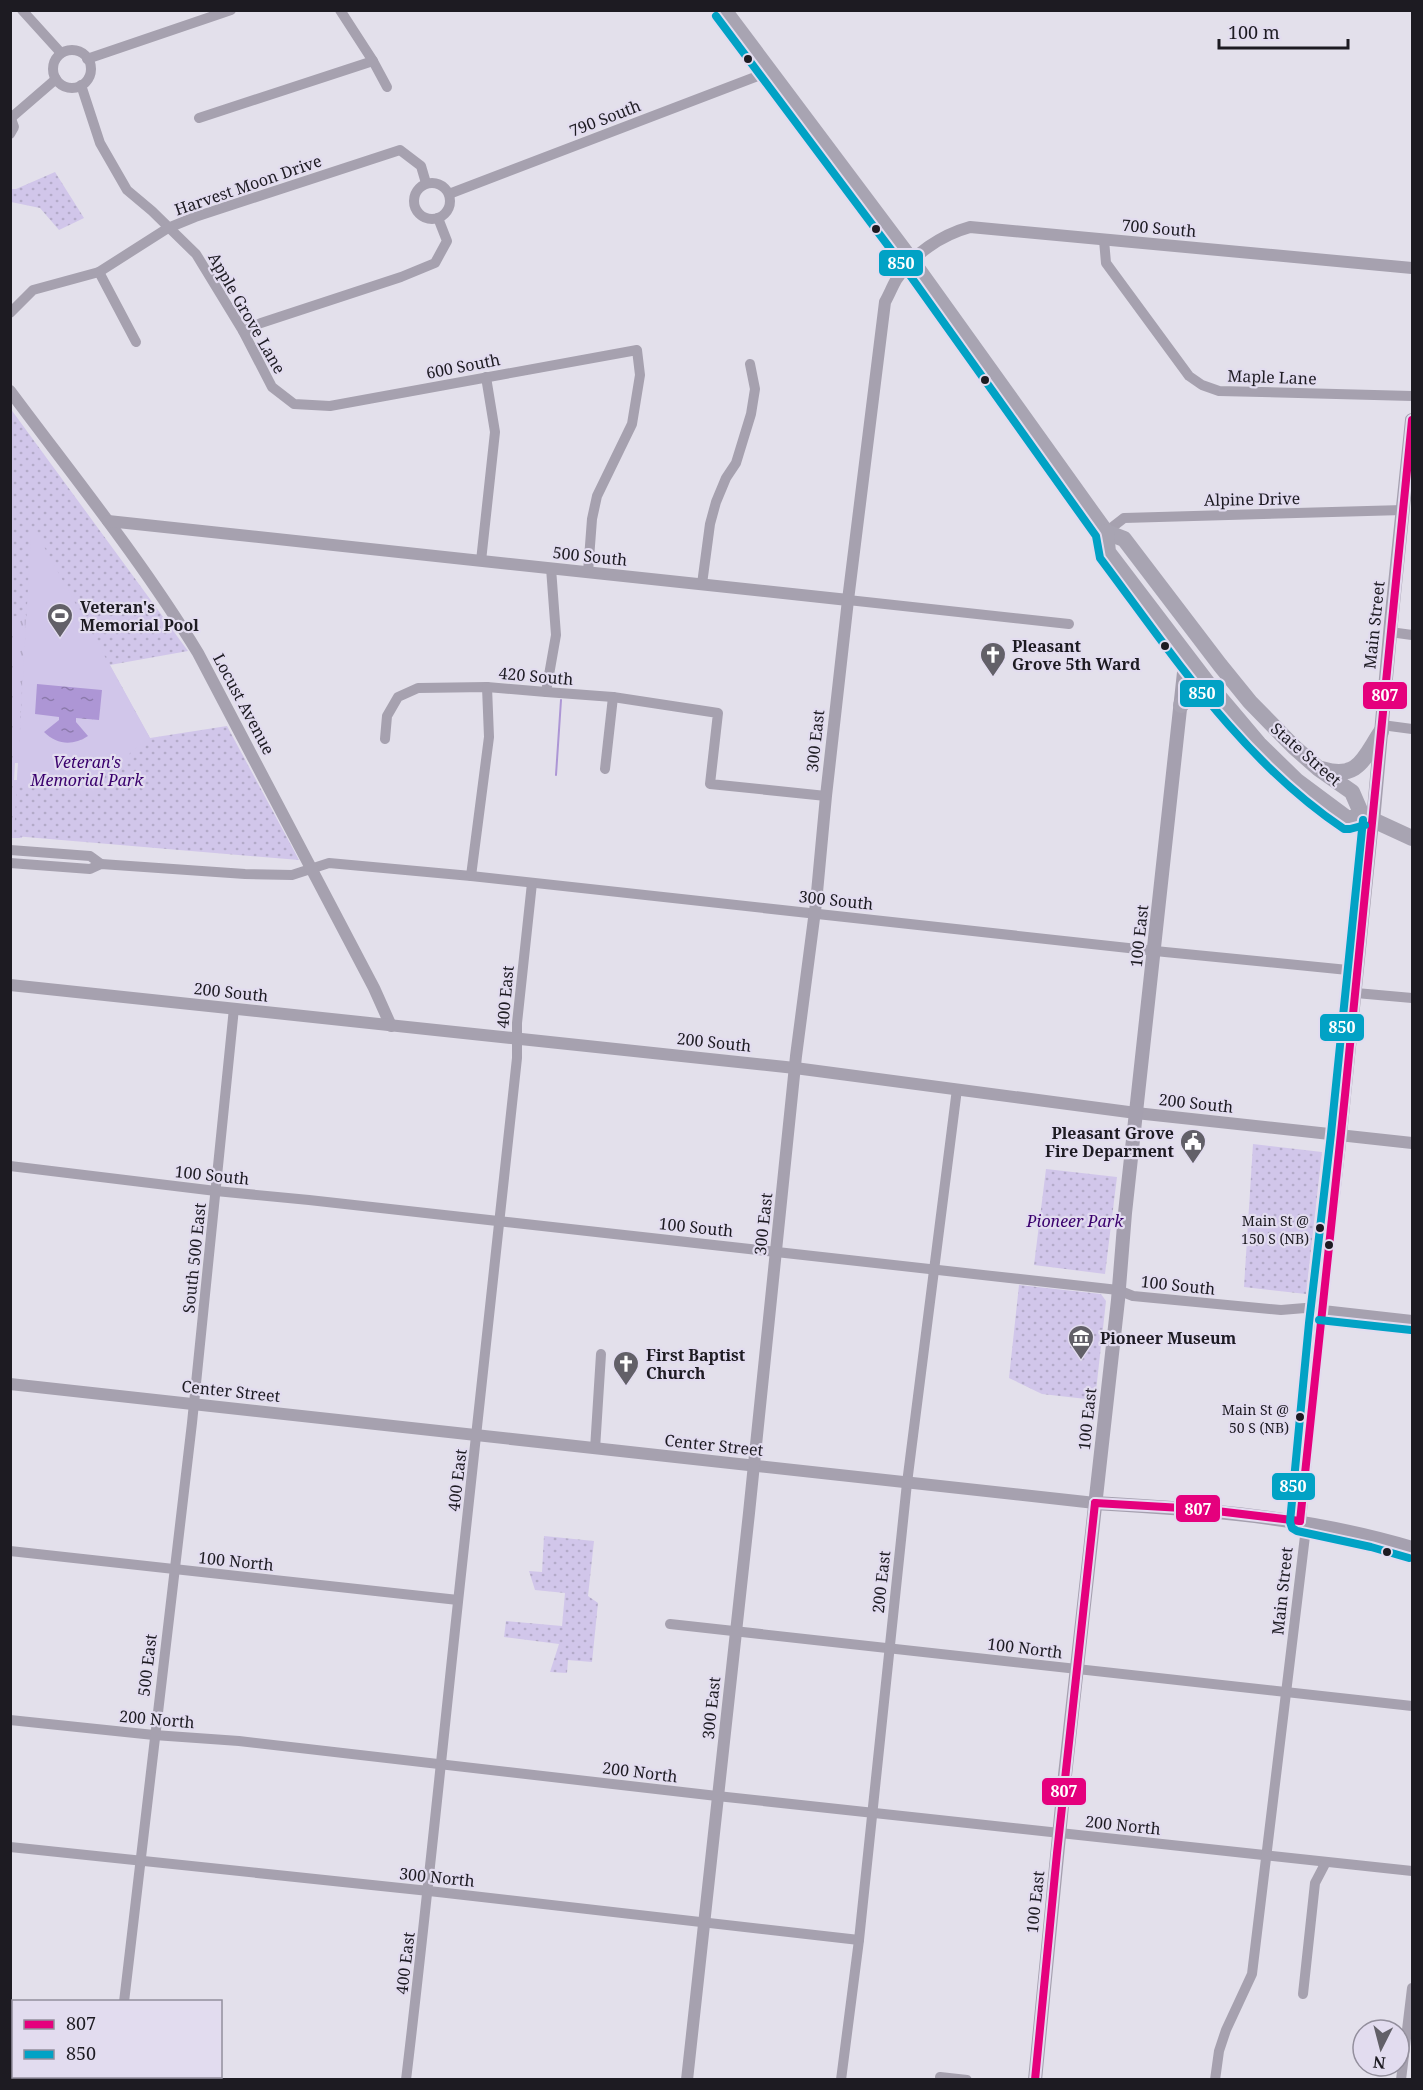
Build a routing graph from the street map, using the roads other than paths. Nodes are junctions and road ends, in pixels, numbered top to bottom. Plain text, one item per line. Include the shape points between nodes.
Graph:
1 (22, 10) edge
2 (231, 10) edge
3 (340, 10) edge
4 (724, 10) edge
5 (61, 53) junction
6 (87, 59) junction
7 (373, 61) junction
8 (771, 71) junction
9 (56, 79) junction
10 (81, 85) junction
11 (387, 87) dead end
12 (11, 117) edge
13 (199, 118) dead end
14 (10, 134) edge
15 (426, 183) junction
16 (449, 194) junction
17 (438, 218) junction
18 (168, 228) junction
19 (1104, 240) junction
20 (912, 261) junction
21 (1413, 268) edge
22 (99, 272) junction
23 (10, 313) edge
24 (243, 331) junction
25 (136, 342) dead end
26 (750, 364) dead end
27 (486, 377) junction
28 (10, 391) edge
29 (1413, 396) edge
30 (294, 404) joint
31 (1413, 420) edge
32 (1403, 510) junction
33 (108, 521) junction
34 (1106, 532) junction
35 (1139, 558) junction
36 (481, 561) junction
37 (551, 568) junction
38 (588, 572) junction
39 (702, 584) junction
40 (848, 600) junction
41 (1070, 624) dead end
42 (1390, 632) junction
43 (1413, 635) edge
44 (1190, 651) junction
45 (1210, 686) junction
46 (487, 687) junction
47 (546, 692) junction
48 (613, 698) junction
49 (1181, 705) junction
50 (1268, 722) junction
51 (1381, 729) junction
52 (1413, 729) edge
53 (385, 739) dead end
54 (606, 769) dead end
55 (1319, 769) junction
56 (826, 796) junction
57 (1368, 818) junction
58 (1413, 838) edge
59 (10, 850) edge
60 (10, 863) edge
61 (100, 864) junction
62 (313, 870) junction
63 (471, 876) junction
64 (532, 883) junction
65 (815, 913) junction
66 (1154, 951) junction
67 (1358, 971) junction
68 (10, 985) edge
69 (1356, 993) junction
70 (1413, 998) edge
71 (234, 1008) junction
72 (391, 1026) junction
73 (517, 1038) junction
74 (795, 1068) junction
75 (957, 1089) junction
76 (1136, 1113) junction
77 (1341, 1136) junction
78 (1413, 1143) edge
79 (10, 1166) edge
80 (216, 1191) junction
81 (500, 1220) junction
82 (777, 1251) junction
83 (933, 1268) junction
84 (1118, 1290) junction
85 (1320, 1310) junction
86 (1413, 1320) edge
87 (601, 1354) dead end
88 (10, 1384) edge
89 (194, 1404) junction
90 (477, 1436) junction
91 (595, 1449) junction
92 (754, 1466) junction
93 (907, 1483) junction
94 (1095, 1503) junction
95 (1300, 1521) junction
96 (1413, 1548) edge
97 (10, 1551) edge
98 (174, 1569) junction
99 (458, 1600) junction
100 (670, 1624) dead end
101 (735, 1632) junction
102 (889, 1647) junction
103 (1077, 1669) junction
104 (1287, 1692) junction
105 (1413, 1706) edge
106 (10, 1720) edge
107 (154, 1735) junction
108 (441, 1764) junction
109 (717, 1796) junction
110 (873, 1813) junction
111 (1059, 1834) junction
112 (10, 1847) edge
113 (1266, 1856) junction
114 (141, 1862) junction
115 (1326, 1862) junction
116 (1413, 1871) edge
117 (429, 1891) junction
118 (703, 1922) junction
119 (859, 1940) junction
120 (1413, 1988) edge
121 (1302, 1994) dead end
122 (124, 2000) edge
123 (940, 2077) dead end
124 (406, 2079) edge
125 (687, 2079) edge
126 (841, 2079) edge
127 (967, 2079) edge
128 (1035, 2079) edge
129 (1215, 2079) edge
130 (1401, 2079) edge

1 - 5 street
2 - 6 street
3 - 7 street
4 - 8 main road, State Street
5 - 6 street via 77,51
5 - 9 street via 53,66
6 - 10 street via 90,72
7 - 11 street
7 - 13 street
8 - 16 street, 790 South
8 - 20 main road, State Street
9 - 10 street via 68,87
9 - 12 street
10 - 18 street, Apple Grove Lane via 100,143 127,190
12 - 14 street via 14,127
15 - 16 street via 439,183
15 - 17 street via 417,190 414,206 426,218
15 - 18 street, Harvest Moon Drive via 421,166 400,150
16 - 17 street via 450,206
17 - 24 street via 447,241 435,263
18 - 22 street, Harvest Moon Drive
18 - 24 street, Apple Grove Lane via 196,254
19 - 20 street, 700 South via 970,227 955,231
19 - 21 street, 700 South
19 - 29 street, Maple Lane via 1106,263 1189,376 1202,385 1219,391
20 - 34 main road, State Street
20 - 40 street, 300 East via 885,302
22 - 23 street, Harvest Moon Drive via 33,290
22 - 25 street
24 - 30 street, Apple Grove Lane via 272,387
26 - 39 street via 755,390 751,414 736,463 716,502
27 - 30 street, 600 South via 330,406
27 - 36 street via 495,432
27 - 38 street, 600 South via 637,350 640,375 633,424 597,496
28 - 33 street, Locust Avenue
31 - 32 main road, Main Street
32 - 34 street, Alpine Drive via 1124,518
32 - 42 main road, Main Street
33 - 36 street, 500 South
33 - 62 street, Locust Avenue via 198,653
34 - 35 main road, State Street via 1124,539
34 - 44 main road, State Street via 1108,552 1164,627
35 - 44 main road via 1142,577
35 - 50 main road, State Street
36 - 37 street, 500 South
37 - 38 street, 500 South
37 - 47 street via 556,635
38 - 39 street, 500 South
39 - 40 street, 500 South
40 - 41 street, 500 South
40 - 56 street, 300 East
42 - 43 street
42 - 51 main road, Main Street
44 - 45 main road, State Street
44 - 49 main road, 100 East
44 - 50 main road via 1242,709
45 - 49 main road via 1192,692
45 - 57 main road, State Street via 1259,744 1297,781 1348,819
46 - 47 street, 420 South
46 - 53 street, 420 South via 418,688 398,697 387,716
46 - 63 street via 489,737
47 - 48 street, 420 South
48 - 54 street
48 - 56 street, 420 South via 718,712 710,784
49 - 66 main road, 100 East
50 - 55 main road, State Street
51 - 52 street
51 - 55 main road via 1366,758 1354,769
51 - 57 main road, Main Street
55 - 57 main road, State Street via 1352,792
56 - 65 street, 300 East
57 - 58 main road, State Street
57 - 67 street, Main Street
59 - 61 street via 90,855
60 - 61 street via 90,869
61 - 62 street, 300 South via 245,874 292,875
62 - 63 street, 300 South via 329,863
62 - 72 street, Locust Avenue
63 - 64 street, 300 South
64 - 65 street, 300 South
64 - 73 street, 400 East
65 - 66 street, 300 South
65 - 74 street, 300 East
66 - 67 street, 300 South
66 - 76 main road, 100 East
67 - 69 street, Main Street
68 - 71 street, 200 South
69 - 70 street
69 - 77 street, Main Street
71 - 72 street, 200 South
71 - 80 street, South 500 East
72 - 73 street, 200 South
73 - 74 street, 200 South
73 - 81 street, 400 East
74 - 75 street, 200 South
74 - 82 street, 300 East
75 - 76 street, 200 South
75 - 83 street, 200 East
76 - 77 street, 200 South
76 - 84 main road, 100 East
77 - 78 street, 200 South
77 - 85 street, Main Street
79 - 80 street, 100 South
80 - 81 street, 100 South
80 - 89 street, South 500 East
81 - 82 street, 100 South
81 - 90 street, 400 East
82 - 83 street, 100 South
82 - 92 street, 300 East
83 - 84 street, 100 South
83 - 93 street, 200 East
84 - 85 street, 100 South via 1133,1296 1210,1304
84 - 94 main road, 100 East
85 - 86 street, 100 South
85 - 95 street, Main Street
87 - 91 street
88 - 89 street, Center Street
89 - 90 street, Center Street
89 - 98 street, 500 East
90 - 91 street, Center Street
90 - 99 street, 400 East
91 - 92 street, Center Street
92 - 93 street, Center Street
92 - 101 street, 300 East
93 - 94 street, Center Street
93 - 102 street, 200 East
94 - 95 main road, Center Street via 1200,1509
94 - 103 main road, 100 East
95 - 96 main road, Center Street
95 - 104 street, Main Street via 1305,1536
97 - 98 street, 100 North
98 - 99 street, 100 North
98 - 107 street, 500 East
99 - 108 street, 400 East
100 - 101 street, 100 North
101 - 102 street, 100 North
101 - 109 street, 300 East
102 - 103 street, 100 North
102 - 110 street, 200 East
103 - 104 street, 100 North
103 - 111 main road, 100 East
104 - 105 street, 100 North
104 - 113 street, Main Street
106 - 107 street, 200 North
107 - 108 street, 200 North
107 - 114 street, 500 East
108 - 109 street, 200 North
108 - 117 street, 400 East
109 - 110 street, 200 North
109 - 118 street, 300 East
110 - 111 street, 200 North
110 - 119 street, 200 East
111 - 113 street, 200 North
111 - 128 main road, 100 East
112 - 114 street, 300 North
113 - 115 street, 200 North
113 - 129 street, Main Street via 1252,1974 1226,2030
114 - 117 street, 300 North
114 - 122 street, 500 East
115 - 116 street, 200 North
115 - 121 street via 1315,1883
117 - 118 street, 300 North
117 - 124 street, 400 East
118 - 119 street, 300 North
118 - 125 street, 300 East
119 - 126 street, 200 East
120 - 130 street
123 - 127 street

